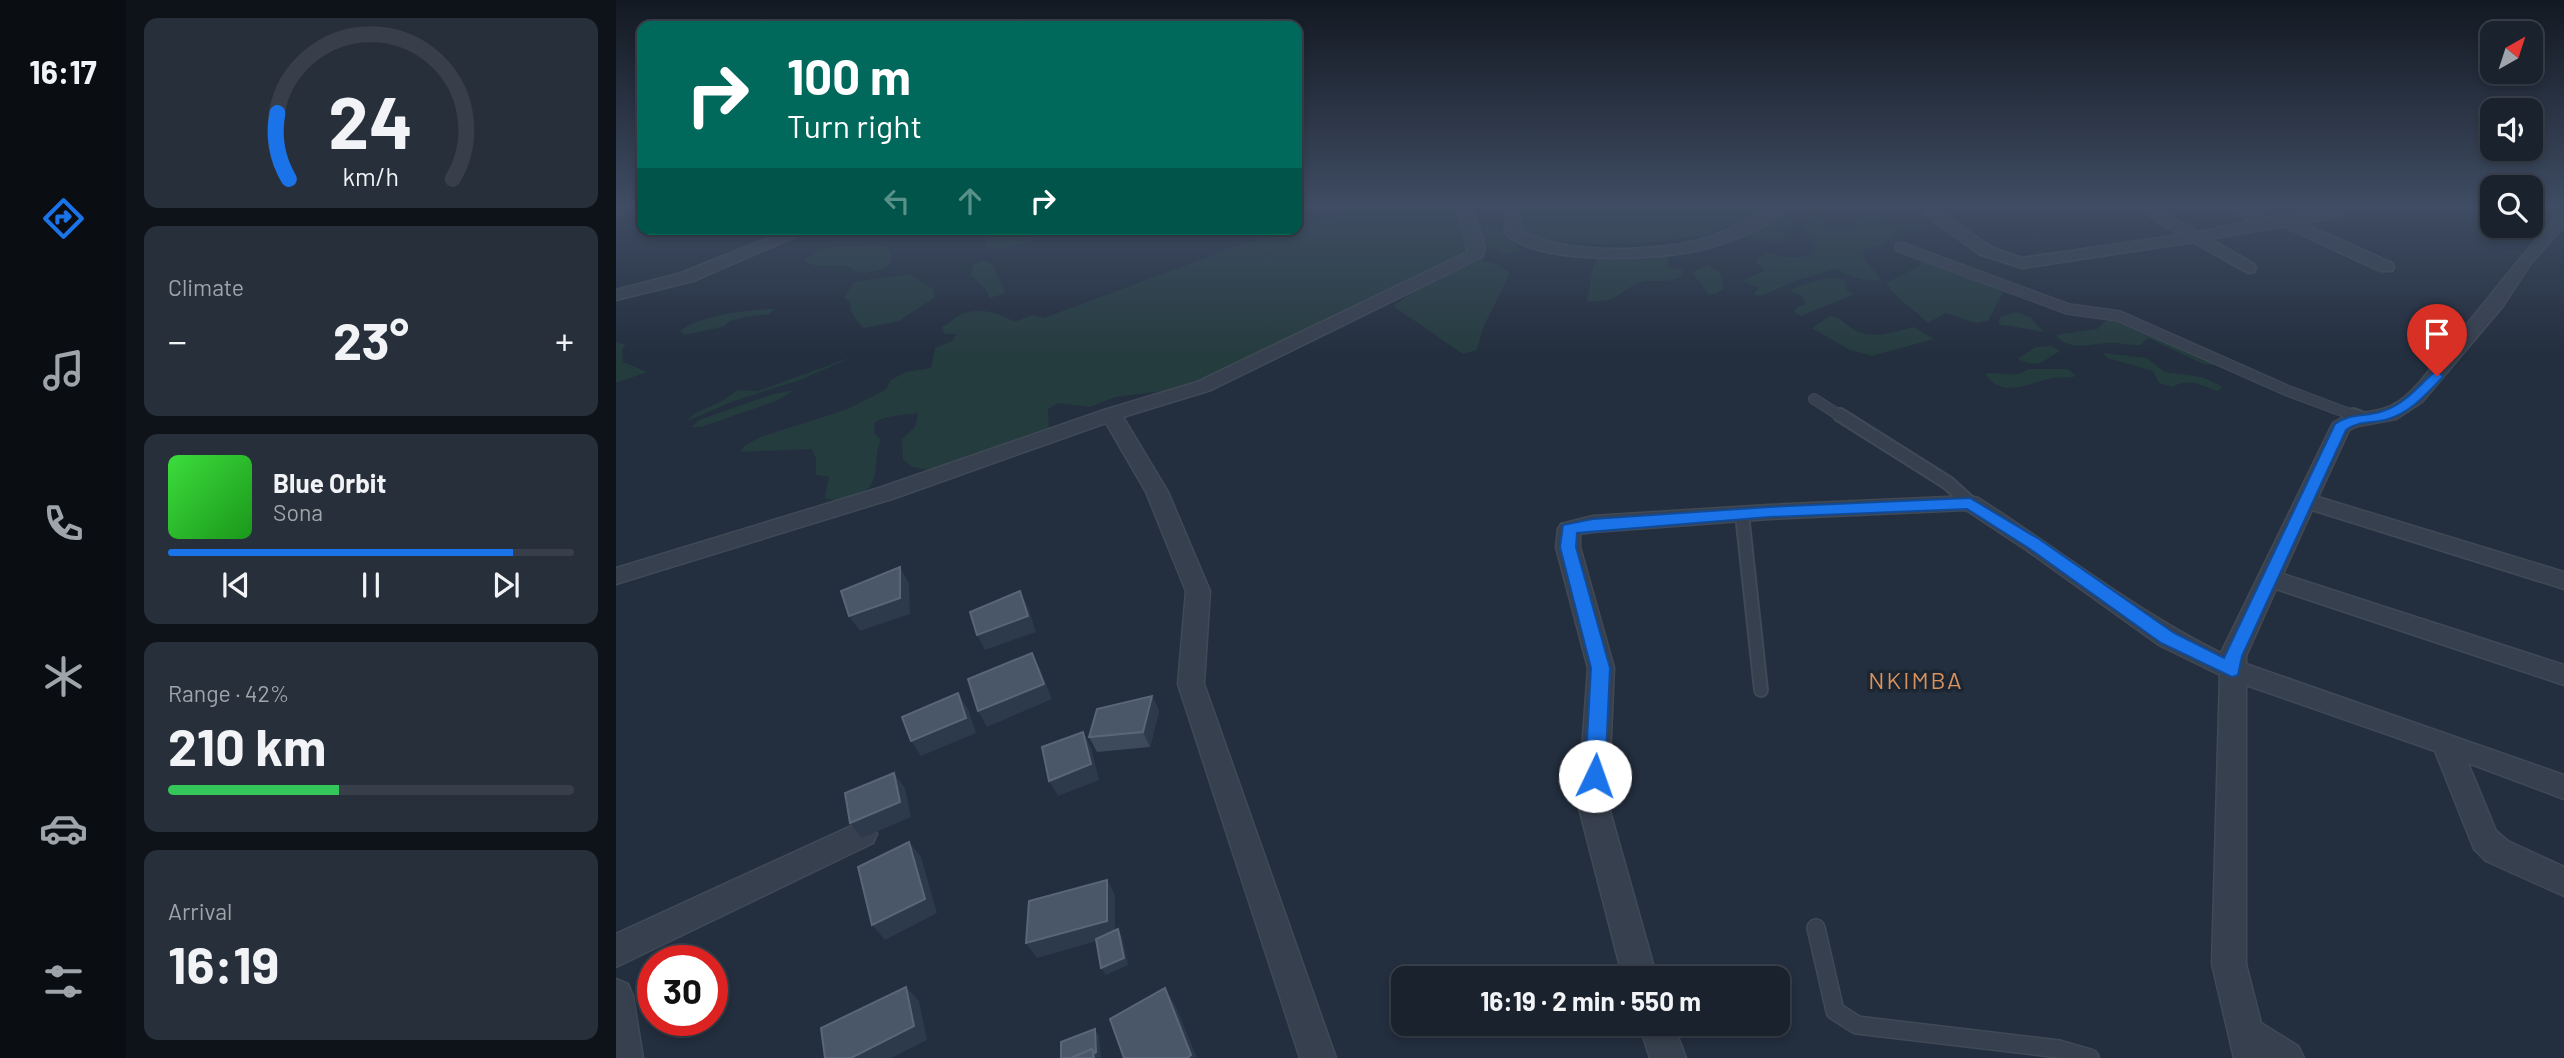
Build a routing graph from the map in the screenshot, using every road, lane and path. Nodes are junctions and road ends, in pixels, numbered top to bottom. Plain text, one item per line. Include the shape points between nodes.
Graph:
1 (739, 256) edge
2 (1471, 256) edge
3 (1925, 256) edge
4 (1996, 256) edge
5 (2061, 256) edge
6 (2228, 256) edge
7 (2363, 256) edge
8 (2528, 256) edge
9 (2386, 267) dead end
10 (2248, 268) dead end
11 (616, 295) edge
12 (1814, 399) dead end
13 (1111, 414) junction
14 (2361, 418) junction
15 (2307, 501) junction
16 (1970, 503) junction
17 (1742, 514) junction
18 (616, 576) edge
19 (2269, 578) junction
20 (2564, 581) edge
21 (2232, 670) junction
22 (2564, 675) edge
23 (1760, 690) dead end
24 (2446, 743) junction
25 (2564, 787) edge
26 (862, 834) dead end
27 (2564, 882) edge
28 (1816, 928) dead end
29 (616, 951) edge
30 (1637, 966) edge
31 (617, 1014) edge
32 (1660, 1036) edge
33 (2249, 1046) edge
34 (625, 1058) edge
35 (1318, 1058) edge
36 (1668, 1058) edge
37 (2090, 1058) edge
38 (2286, 1058) edge

1 - 11 street via 687,278
2 - 13 street via 1204,386
3 - 14 lane via 2068,309 2119,316
4 - 5 street via 2022,262
6 - 10 street
7 - 9 street
8 - 14 street via 2497,302 2416,398 2383,416
12 - 16 lane via 1948,483
13 - 18 street via 887,493
13 - 35 street via 1157,492 1198,591 1191,684
14 - 15 street via 2340,427
15 - 19 street
15 - 20 street
16 - 17 street
16 - 21 street via 2168,638
17 - 23 lane
17 - 30 street via 1569,529 1568,547 1601,668 1593,803
19 - 21 street via 2233,656
19 - 22 street
21 - 24 street
21 - 33 street via 2228,964
24 - 25 street
24 - 27 street via 2485,840 2497,851
26 - 29 street
28 - 37 lane via 1835,1011 1857,1025 2059,1049
31 - 34 street
32 - 36 street
33 - 38 street

